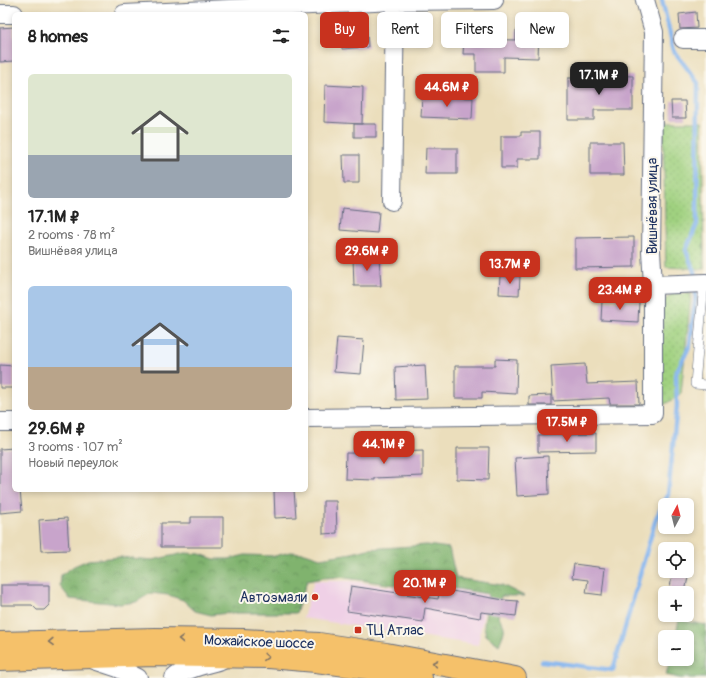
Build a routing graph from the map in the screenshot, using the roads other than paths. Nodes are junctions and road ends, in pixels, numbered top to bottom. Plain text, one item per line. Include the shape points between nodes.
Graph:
1 (494, 0) edge
2 (645, 0) edge
3 (395, 1) junction
4 (166, 12) edge
5 (0, 14) edge
6 (12, 14) edge
7 (683, 39) dead end
8 (706, 39) edge
9 (392, 201) dead end
10 (705, 283) edge
11 (653, 285) junction
12 (706, 385) edge
13 (308, 418) edge
14 (0, 422) edge
15 (12, 422) edge
16 (0, 643) edge
17 (234, 656) junction
18 (87, 657) junction
19 (0, 660) edge
20 (138, 678) edge
21 (174, 678) edge
22 (421, 678) edge
23 (515, 678) edge

1 - 3 street
2 - 11 street, Вишнёвая улица via 654,32 651,251
3 - 4 street
3 - 9 street
5 - 6 street
7 - 8 street
10 - 11 street
10 - 12 lane via 695,384
11 - 13 street, Вишнёвая улица via 653,414
14 - 15 street
23 -> 16 main road, Можайское шоссе via 319,644 162,639
17 - 18 main road, Можайское шоссе
17 - 21 street via 194,668
17 -> 22 main road, Можайское шоссе via 316,661
18 - 19 main road, Можайское шоссе
18 - 20 street

